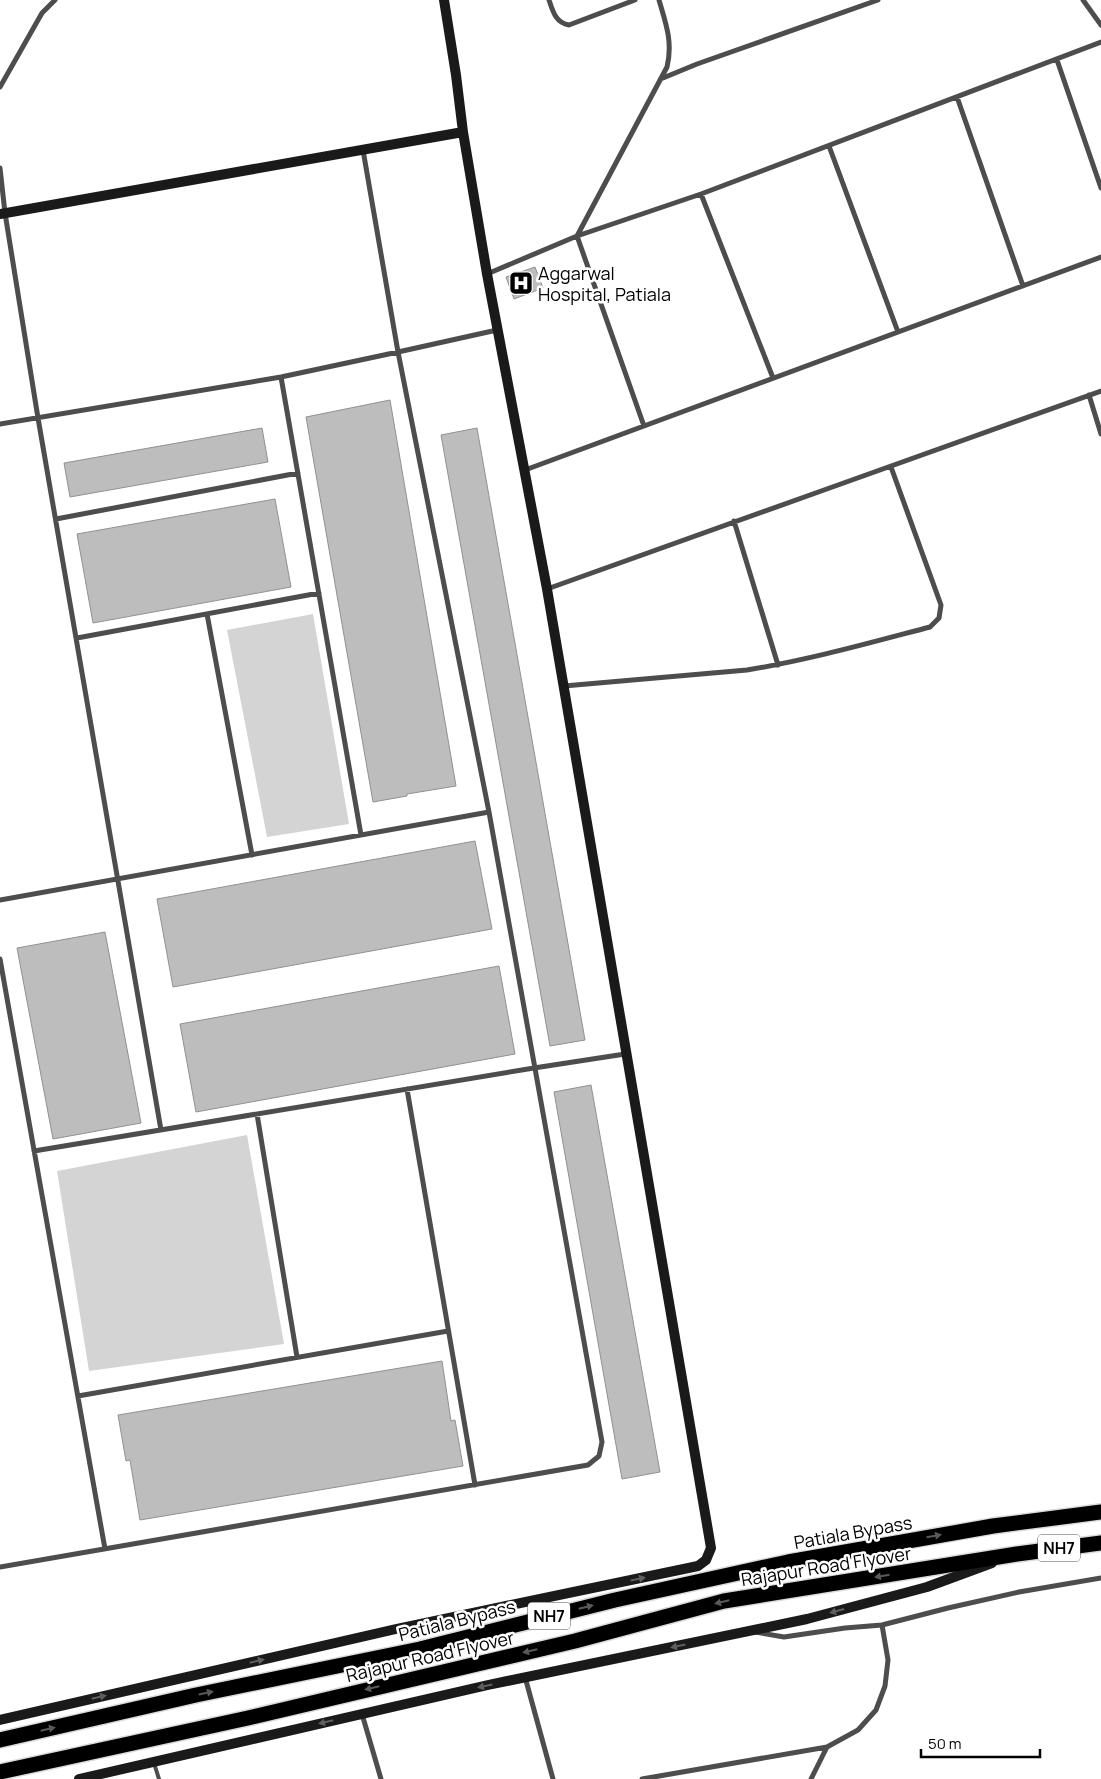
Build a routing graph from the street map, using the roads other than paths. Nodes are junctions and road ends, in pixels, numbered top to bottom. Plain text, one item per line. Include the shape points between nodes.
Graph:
1 (55, 0) edge
2 (444, 0) edge
3 (549, 0) edge
4 (635, 0) edge
5 (659, 0) edge
6 (878, 0) edge
7 (1084, 0) edge
8 (1101, 25) edge
9 (1101, 42) edge
10 (1057, 60) junction
11 (662, 78) junction
12 (0, 87) edge
13 (957, 97) junction
14 (463, 132) junction
15 (829, 146) junction
16 (363, 150) junction
17 (0, 168) edge
18 (1101, 188) edge
19 (701, 194) junction
20 (3, 213) edge
21 (576, 236) junction
22 (1101, 257) edge
23 (487, 274) junction
24 (1023, 286) junction
25 (497, 330) junction
26 (898, 332) junction
27 (398, 352) junction
28 (281, 377) junction
29 (773, 378) junction
30 (1101, 391) edge
31 (1089, 395) junction
32 (38, 418) junction
33 (0, 424) edge
34 (644, 426) junction
35 (1101, 434) edge
36 (891, 467) junction
37 (524, 470) junction
38 (298, 473) junction
39 (56, 519) junction
40 (734, 521) junction
41 (547, 589) junction
42 (319, 593) junction
43 (208, 614) junction
44 (77, 638) junction
45 (778, 665) junction
46 (564, 686) junction
47 (489, 812) junction
48 (361, 835) junction
49 (252, 855) junction
50 (119, 879) junction
51 (0, 900) edge
52 (0, 959) edge
53 (626, 1054) junction
54 (534, 1068) junction
55 (407, 1089) junction
56 (257, 1114) junction
57 (162, 1130) junction
58 (34, 1151) junction
59 (448, 1331) junction
60 (297, 1357) junction
61 (78, 1396) junction
62 (475, 1485) junction
63 (1101, 1512) edge
64 (1101, 1542) edge
65 (105, 1549) junction
66 (1016, 1554) junction
67 (0, 1567) edge
68 (1101, 1578) edge
69 (882, 1625) junction
70 (750, 1631) junction
71 (525, 1677) junction
72 (362, 1714) junction
73 (0, 1720) edge
74 (0, 1740) edge
75 (827, 1747) junction
76 (153, 1761) junction
77 (0, 1772) edge
78 (79, 1779) edge
79 (159, 1779) edge
80 (381, 1779) edge
81 (553, 1779) edge
82 (642, 1779) edge
83 (811, 1779) edge

1 - 12 street via 42,13
2 - 14 street
3 - 4 street via 559,21 569,26
5 - 11 street via 671,52
6 - 11 street
7 - 8 street
9 - 10 street
10 - 13 street
10 - 18 street
11 - 21 street
13 - 15 street
13 - 24 street
14 - 16 street
14 - 23 street
15 - 19 street
15 - 26 street
16 - 20 street
16 - 27 street
17 - 20 street
19 - 21 street
19 - 29 street
20 - 32 street
21 - 23 street
21 - 34 street
22 - 24 street
23 - 25 street
24 - 26 street
25 - 27 street
25 - 37 street
26 - 29 street
27 - 28 street
27 - 47 street
28 - 32 street
28 - 38 street
29 - 34 street
30 - 31 street
31 - 35 street
31 - 36 street
32 - 33 street
32 - 39 street
34 - 37 street
36 - 40 street
36 - 45 street via 941,605 939,618 930,626
37 - 41 street
38 - 39 street
38 - 42 street
39 - 44 street
40 - 41 street
40 - 45 street
41 - 46 street
42 - 43 street
42 - 48 street
43 - 44 street
43 - 49 street
44 - 50 street
45 - 46 street
46 - 53 street
47 - 48 street
47 - 54 street
48 - 49 street
49 - 50 street
50 - 51 street
50 - 57 street
52 - 58 street
53 - 54 street
73 -> 53 street via 396,1629 698,1566 706,1560 711,1548
54 - 55 street
54 - 62 street via 602,1442 599,1456 588,1465
55 - 56 street
55 - 59 street
56 - 57 street
56 - 60 street
57 - 58 street
58 - 61 street
59 - 60 street
59 - 62 street
60 - 61 street
61 - 65 street
62 - 65 street
74 -> 63 highway, Patiala Bypass / NH7 via 420,1649 615,1600 788,1562 992,1526
64 - 66 highway, NH7
65 - 67 street
66 -> 70 street via 926,1587
66 -> 77 highway, Rajapur Road Flyover / NH7 via 724,1601 546,1648
68 - 69 street via 1019,1592
69 - 70 street via 784,1638
69 - 75 street via 888,1660 885,1686 876,1710 858,1730
70 -> 71 street
71 -> 72 street
71 - 81 street
72 -> 76 street
72 - 80 street
75 - 82 street
75 - 83 street
76 - 78 street
76 - 79 lane

